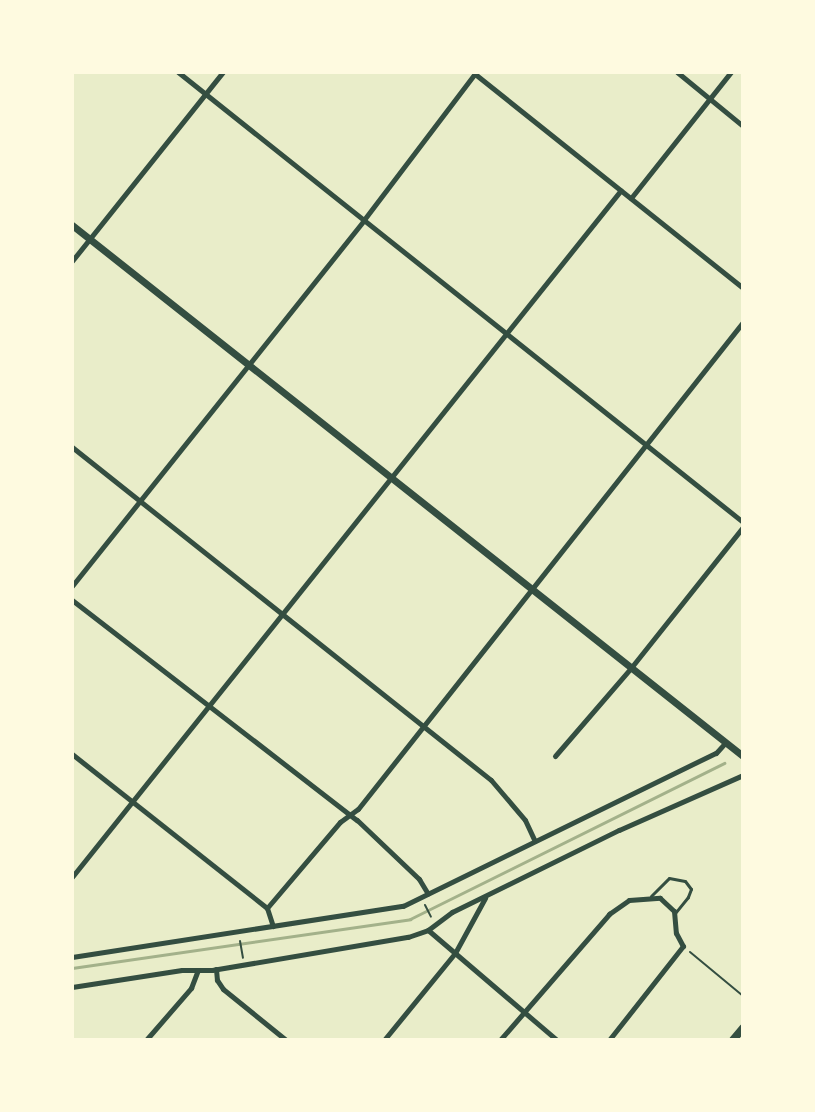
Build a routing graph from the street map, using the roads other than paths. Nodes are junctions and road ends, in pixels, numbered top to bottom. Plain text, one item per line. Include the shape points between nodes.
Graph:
1 (178, 72) edge
2 (223, 72) edge
3 (474, 72) edge
4 (677, 72) edge
5 (731, 72) edge
6 (206, 94) junction
7 (710, 98) junction
8 (743, 126) edge
9 (621, 190) junction
10 (631, 198) junction
11 (363, 221) junction
12 (72, 225) edge
13 (90, 239) junction
14 (72, 261) edge
15 (742, 285) edge
16 (743, 322) edge
17 (506, 334) junction
18 (248, 365) junction
19 (645, 444) junction
20 (72, 447) edge
21 (391, 478) junction
22 (138, 501) junction
23 (743, 524) edge
24 (72, 586) edge
25 (532, 589) junction
26 (72, 600) edge
27 (283, 615) junction
28 (630, 669) junction
29 (209, 708) junction
30 (422, 724) junction
31 (725, 743) junction
32 (72, 754) edge
33 (555, 756) dead end
34 (743, 756) edge
35 (743, 775) edge
36 (134, 802) junction
37 (350, 816) junction
38 (535, 841) junction
39 (72, 877) edge
40 (428, 894) junction
41 (651, 896) junction
42 (485, 897) junction
43 (267, 908) junction
44 (674, 914) junction
45 (273, 926) junction
46 (428, 930) junction
47 (455, 953) junction
48 (72, 957) edge
49 (216, 969) junction
50 (198, 970) junction
51 (72, 987) edge
52 (523, 1012) junction
53 (743, 1028) edge
54 (146, 1040) edge
55 (286, 1040) edge
56 (384, 1040) edge
57 (500, 1040) edge
58 (557, 1040) edge
59 (609, 1040) edge
60 (733, 1040) edge

1 - 6 street
2 - 6 street
3 - 9 street
3 - 11 street
4 - 7 street
5 - 7 street
6 - 11 street
6 - 13 street
7 - 8 street
7 - 10 street
9 - 10 street
9 - 17 street
10 - 15 street
11 - 17 street
11 - 18 street
12 - 13 street
13 - 14 street
13 - 18 street
16 - 19 street
17 - 19 street
17 - 21 street
18 - 21 street
18 - 22 street
19 - 23 street
19 - 25 street
20 - 22 street
21 - 25 street
21 - 27 street
22 - 24 street
22 - 27 street
23 - 28 street
25 - 28 street
25 - 30 street
26 - 29 street
27 - 29 street
27 - 30 street
28 - 31 street
28 - 33 street
29 - 36 street
29 - 37 street
30 - 37 street
30 - 38 street via 500,787
31 - 34 street
31 - 38 street via 716,753
32 - 36 street
35 - 42 street
36 - 39 street
36 - 43 street
37 - 40 street via 419,879
37 - 43 street
38 - 40 street
40 - 45 street via 378,912
41 - 44 street via 669,904
41 - 44 lane via 669,878 689,884 688,897
41 - 52 street via 629,900 609,914
42 - 46 street
42 - 47 street
43 - 45 street
44 - 59 street via 683,946
45 - 48 street
46 - 47 street
46 - 49 street via 394,942
47 - 52 street
47 - 56 street
49 - 50 street
49 - 55 street via 223,989
50 - 51 street
50 - 54 street via 191,988
52 - 57 street
52 - 58 street
53 - 60 main road

